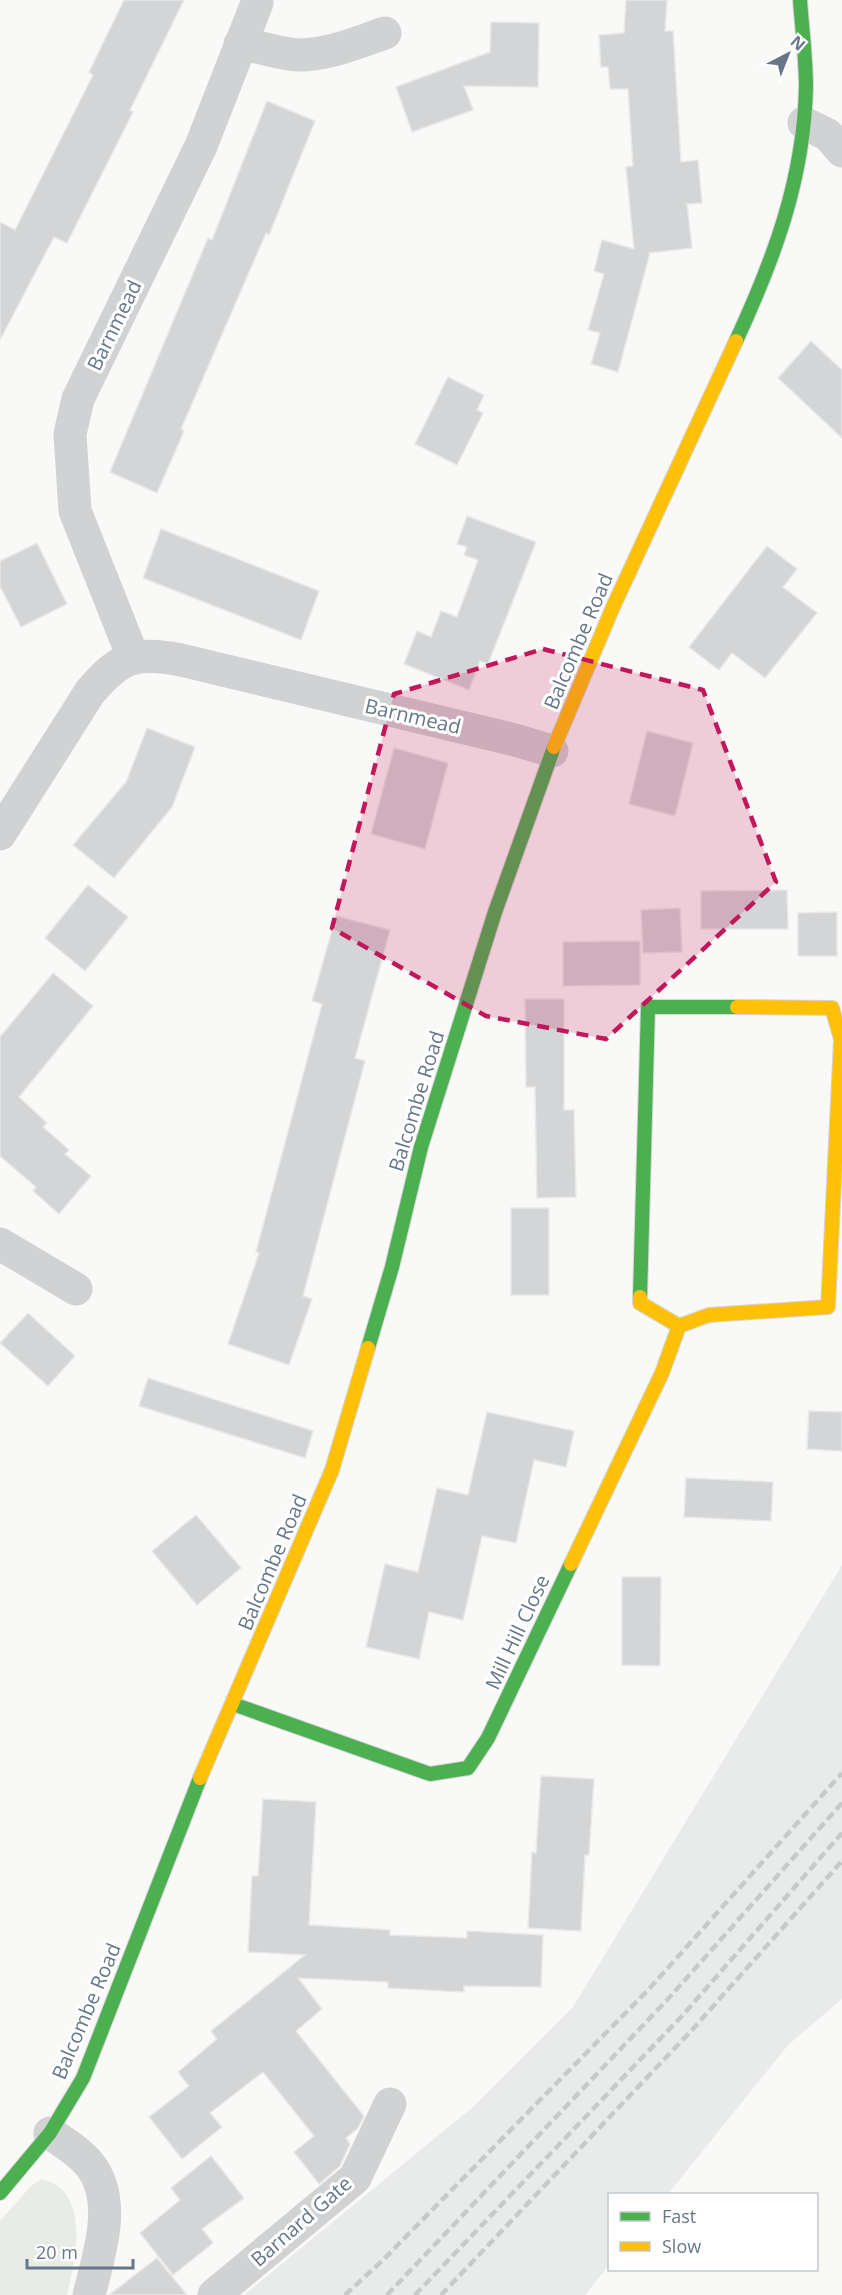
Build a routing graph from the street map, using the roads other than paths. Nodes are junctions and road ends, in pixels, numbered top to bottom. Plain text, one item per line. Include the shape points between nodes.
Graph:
1 (800, 0) edge
2 (257, 3) dead end
3 (385, 33) dead end
4 (240, 44) junction
5 (804, 123) junction
6 (842, 151) edge
7 (133, 657) junction
8 (552, 751) junction
9 (0, 834) edge
10 (0, 1244) edge
11 (76, 1289) dead end
12 (679, 1326) junction
13 (233, 1704) junction
14 (390, 2104) dead end
15 (50, 2133) junction
16 (0, 2193) edge
17 (89, 2295) edge
18 (214, 2295) edge

1 - 5 street, Balcombe Road via 806,85
2 - 4 street, Barnmead
3 - 4 street via 338,49 298,55
4 - 7 street, Barnmead via 201,146 78,399 70,434 75,511
5 - 6 street via 828,135
5 - 8 street, Balcombe Road via 790,206 765,278 612,607
7 - 8 street, Barnmead via 152,655 181,660
7 - 9 street, Barnmead via 108,671 90,693
8 - 13 street, Balcombe Road via 495,912 421,1147 389,1278 332,1470
10 - 11 street
12 - 12 street via 640,1303 648,1007 832,1008 841,1039 828,1307 709,1315
12 - 13 street, Mill Hill Close via 662,1372 493,1727 468,1768 430,1774
13 - 15 street, Balcombe Road via 189,1803 104,2029 83,2078
14 - 18 street, Barnard Gate via 355,2178
15 - 16 street, Balcombe Road
15 - 17 street via 90,2165 102,2190 105,2214

